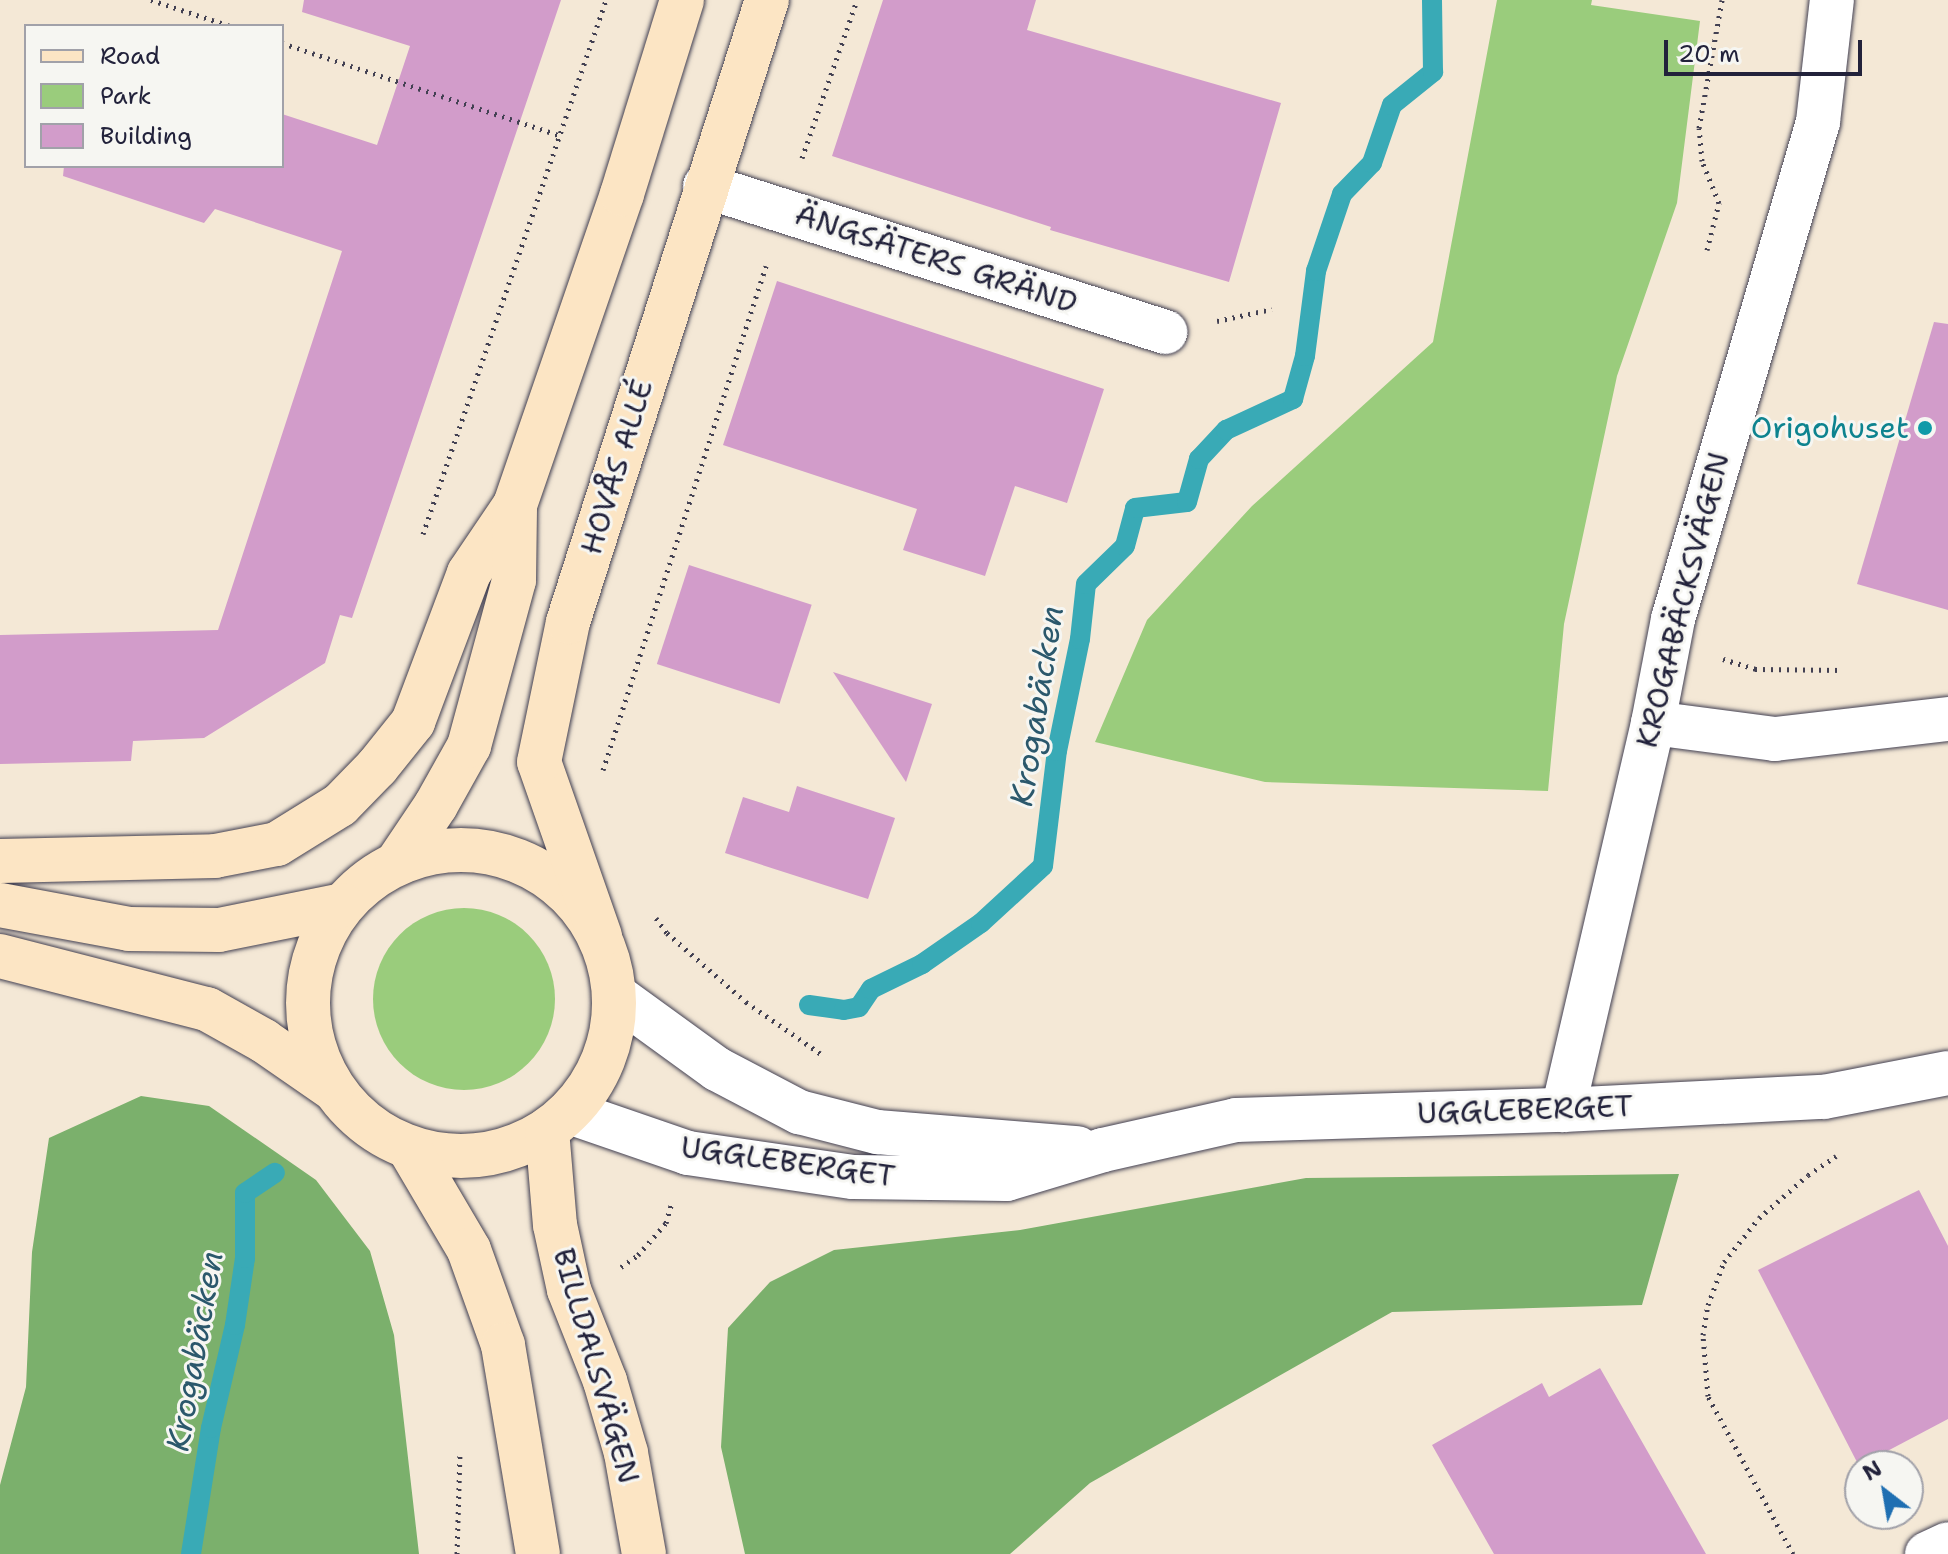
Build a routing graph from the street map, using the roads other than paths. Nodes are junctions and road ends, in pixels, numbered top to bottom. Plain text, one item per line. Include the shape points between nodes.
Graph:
1 (682, 0) edge
2 (767, 0) edge
3 (1832, 0) edge
4 (705, 186) junction
5 (1165, 332) dead end
6 (515, 505) junction
7 (1948, 719) edge
8 (1653, 723) junction
9 (0, 861) edge
10 (397, 863) junction
11 (0, 905) edge
12 (343, 905) junction
13 (600, 936) junction
14 (0, 956) edge
15 (615, 995) junction
16 (1948, 1073) edge
17 (333, 1089) junction
18 (1563, 1110) junction
19 (558, 1121) junction
20 (409, 1148) junction
21 (1103, 1150) junction
22 (1948, 1544) edge
23 (538, 1554) edge
24 (644, 1554) edge
25 (1927, 1554) edge

1 - 6 street
2 - 4 street, HOVÅS ALLÉ
3 - 8 street, KROGABÄCKSVÄGEN via 1818,122 1772,289 1723,438 1668,642
4 - 5 street, ÄNGSÄTERS GRÄND
4 - 13 street, HOVÅS ALLÉ via 568,622 539,762
6 - 9 street via 469,573 413,722 340,805 277,844 215,856
6 - 10 street via 514,580 469,746
7 - 8 street via 1775,739
8 - 18 street, KROGABÄCKSVÄGEN
10 - 12 street via 367,881
10 - 13 street via 442,850 490,852 535,868 572,897
11 - 12 street via 129,929 219,930
12 - 17 street via 317,947 307,995 312,1043
13 - 15 street
14 - 17 street via 207,1009
15 - 19 street via 605,1059 589,1087
15 - 21 street, UGGLEBERGET via 717,1069 799,1112 877,1132
16 - 18 street, UGGLEBERGET via 1824,1097
17 - 20 street via 367,1125
18 - 21 street, UGGLEBERGET via 1236,1120
19 - 20 street via 505,1151 457,1157
19 - 21 street, UGGLEBERGET via 688,1153 853,1177 1007,1179
19 - 24 street, BILLDALSVÄGEN via 555,1225 569,1290 626,1453
20 - 23 street via 469,1250 503,1345
22 - 25 street

